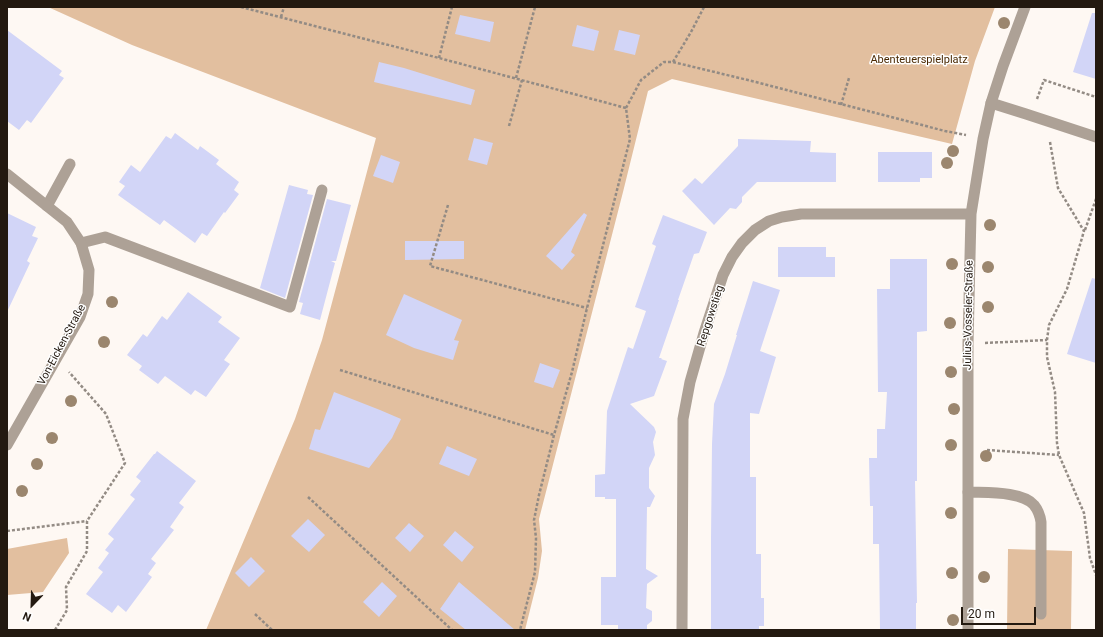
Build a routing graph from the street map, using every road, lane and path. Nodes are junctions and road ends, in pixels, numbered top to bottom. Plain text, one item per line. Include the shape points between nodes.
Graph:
1 (241, 7) edge
2 (284, 7) edge
3 (452, 7) edge
4 (535, 7) edge
5 (704, 7) edge
6 (1025, 7) edge
7 (281, 17) junction
8 (439, 58) junction
9 (672, 62) junction
10 (516, 78) junction
11 (849, 78) dead end
12 (522, 80) junction
13 (1096, 97) edge
14 (991, 103) junction
15 (841, 105) junction
16 (626, 108) junction
17 (1026, 114) junction
18 (1047, 121) junction
19 (509, 126) dead end
20 (1096, 137) edge
21 (983, 139) junction
22 (70, 164) dead end
23 (7, 174) edge
24 (322, 190) dead end
25 (1096, 199) edge
26 (47, 206) junction
27 (448, 206) dead end
28 (971, 214) junction
29 (1084, 231) junction
30 (81, 243) junction
31 (587, 308) junction
32 (1047, 340) junction
33 (968, 344) junction
34 (57, 358) junction
35 (340, 370) dead end
36 (554, 435) junction
37 (7, 445) edge
38 (1006, 451) dead end
39 (1059, 454) junction
40 (968, 492) junction
41 (308, 497) dead end
42 (87, 521) junction
43 (7, 531) edge
44 (1096, 574) edge
45 (254, 614) dead end
46 (1041, 614) dead end
47 (55, 630) edge
48 (272, 630) edge
49 (452, 630) edge
50 (520, 630) edge
51 (682, 630) edge
52 (968, 630) edge

1 - 7 path
2 - 7 path
3 - 8 path
4 - 10 path
5 - 9 path
6 - 14 street, Julius-Vosseler-Straße
7 - 8 path
8 - 10 path
9 - 15 path
9 - 16 path via 664,62 641,80
10 - 12 path
11 - 15 path
12 - 16 path
12 - 19 path
13 - 17 path via 1044,80 1034,108
14 - 17 street
14 - 21 street, Julius-Vosseler-Straße
15 - 21 path via 945,132
16 - 31 path via 630,139
17 - 18 street
18 - 20 street
18 - 29 path via 1058,188
21 - 28 street, Julius-Vosseler-Straße
22 - 26 street
23 - 26 street, Von-Eicken-Straße
24 - 30 street via 290,307 105,236
25 - 29 path
26 - 30 street, Von-Eicken-Straße via 67,222
27 - 31 path via 430,266
28 - 33 street, Julius-Vosseler-Straße
28 - 51 street, Repgowstieg via 801,214 782,217 755,230 732,257 704,333 690,382 684,419
29 - 32 path via 1066,289 1049,325
30 - 34 street, Von-Eicken-Straße via 89,270 88,294 80,317
31 - 36 path
32 - 33 path
32 - 39 path via 1047,356 1055,392
33 - 40 street, Julius-Vosseler-Straße
34 - 37 street, Von-Eicken-Straße
34 - 42 path via 106,414 125,463
35 - 36 path
36 - 50 path via 534,520 534,572
38 - 39 path
39 - 44 path via 1084,513 1090,558
40 - 46 street via 1024,498 1039,512
40 - 52 street, Julius-Vosseler-Straße
41 - 49 path
42 - 43 path
42 - 47 path via 87,551 66,587 67,610
45 - 48 path

